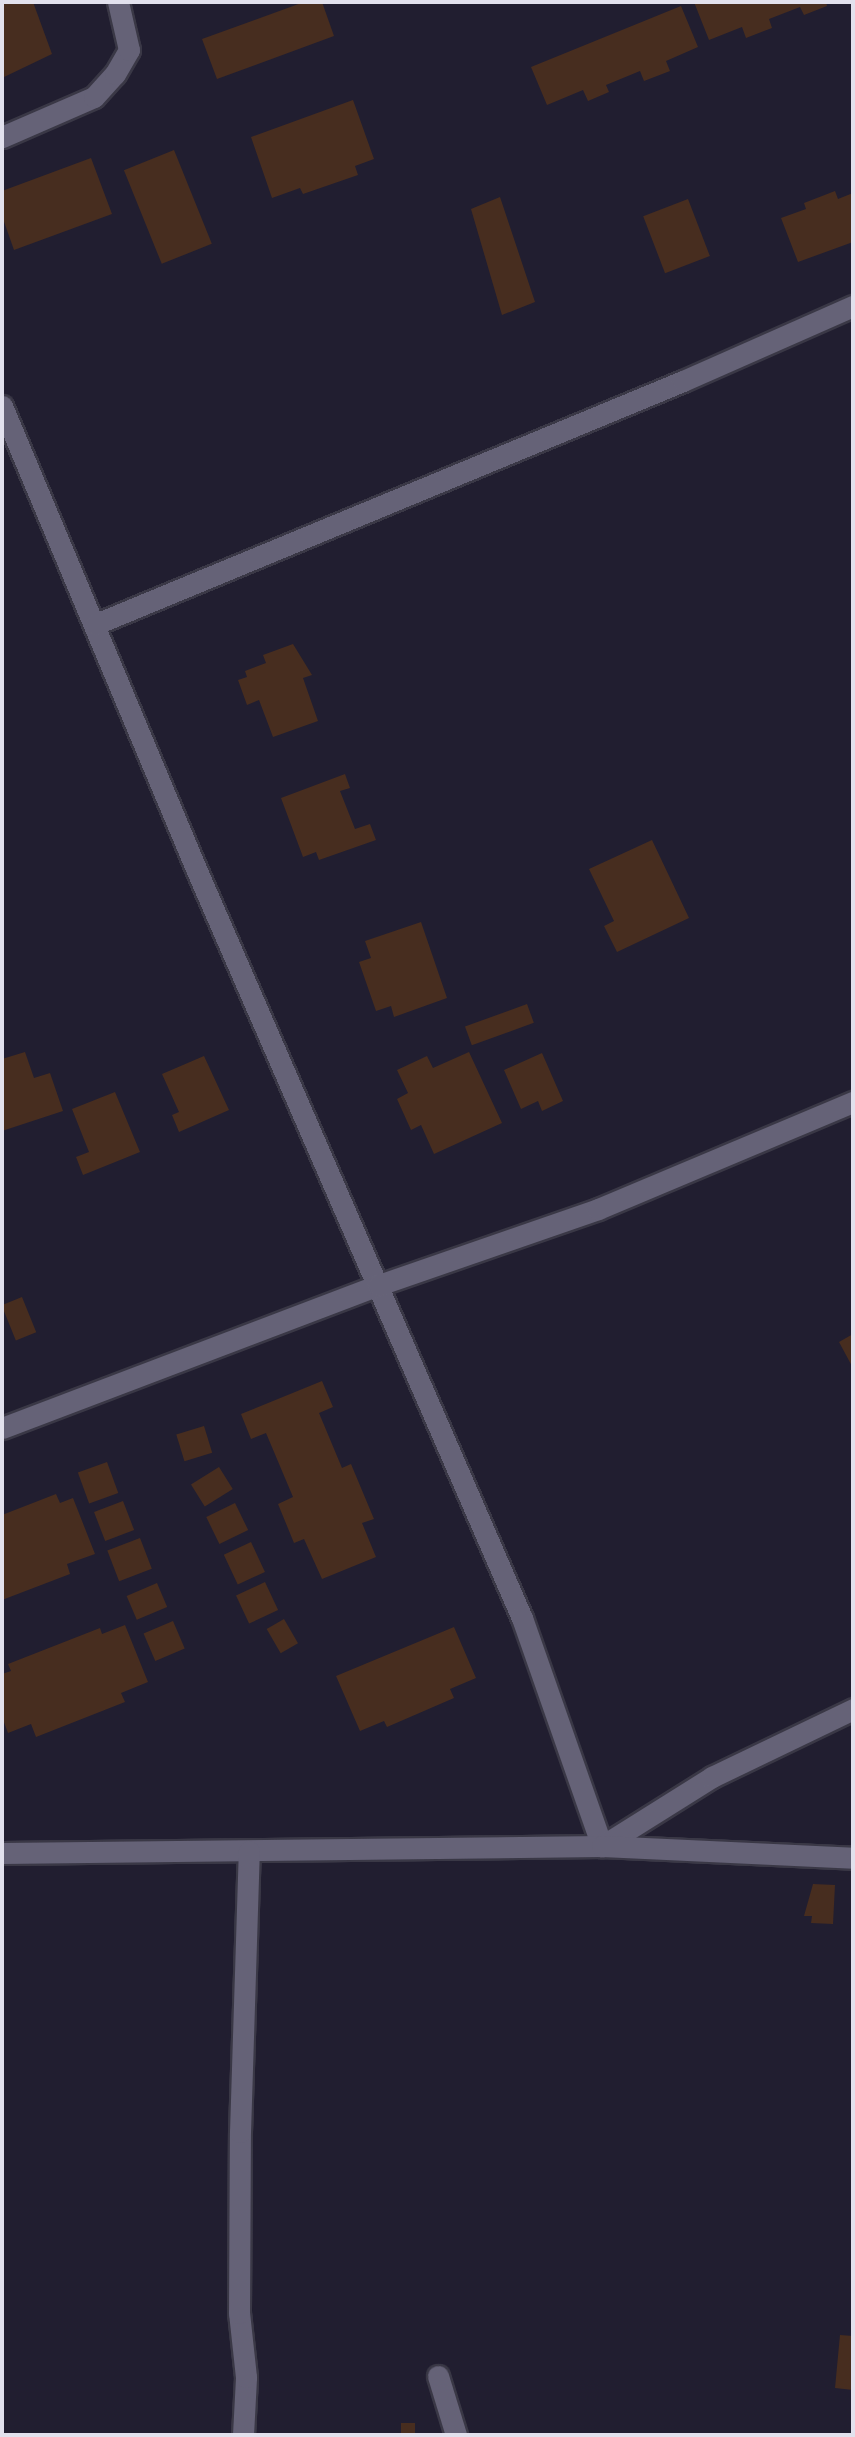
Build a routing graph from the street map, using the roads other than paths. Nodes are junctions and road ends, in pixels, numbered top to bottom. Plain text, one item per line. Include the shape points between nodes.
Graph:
1 (118, 2) edge
2 (2, 137) edge
3 (853, 306) edge
4 (2, 406) edge
5 (96, 624) junction
6 (853, 1102) edge
7 (379, 1285) junction
8 (2, 1428) edge
9 (853, 1709) edge
10 (602, 1846) junction
11 (249, 1851) junction
12 (2, 1853) edge
13 (853, 1858) edge
14 (438, 2376) dead end
15 (243, 2435) edge
16 (456, 2435) edge

1 - 2 street via 129,50 115,74 94,97
3 - 5 street
4 - 5 street
5 - 7 street via 197,871
6 - 7 street via 598,1209
7 - 8 street
7 - 10 street via 522,1618
9 - 10 street via 712,1777
10 - 11 street
10 - 13 street
11 - 12 street
11 - 15 street via 240,2146 239,2313 246,2377
14 - 16 street

